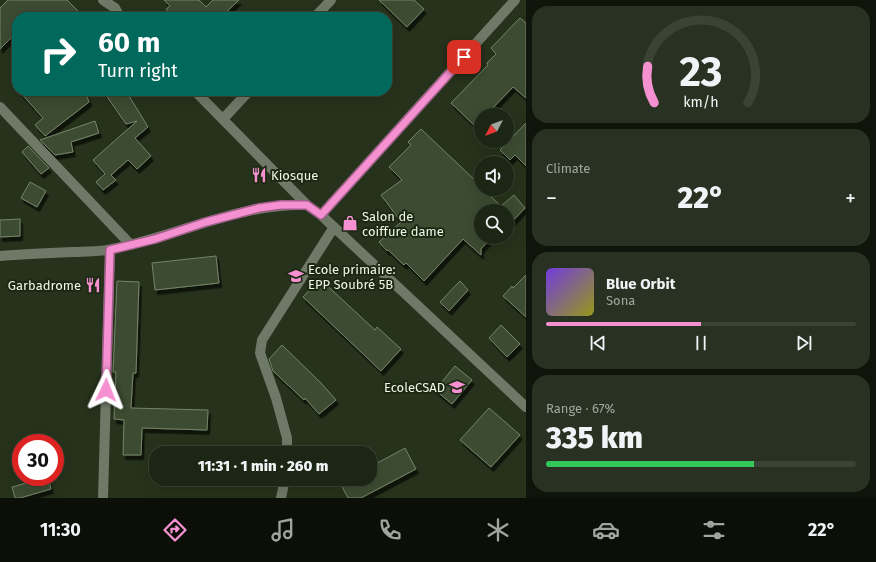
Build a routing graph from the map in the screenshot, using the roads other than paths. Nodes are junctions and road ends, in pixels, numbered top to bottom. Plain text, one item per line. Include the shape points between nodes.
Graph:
1 (103, 0) edge
2 (331, 0) edge
3 (515, 0) edge
4 (118, 8) edge
5 (320, 12) edge
6 (200, 96) edge
7 (244, 96) edge
8 (0, 107) edge
9 (223, 119) junction
10 (307, 205) junction
11 (321, 215) junction
12 (334, 226) junction
13 (131, 245) junction
14 (110, 250) junction
15 (0, 256) edge
16 (526, 408) edge
17 (287, 446) edge
18 (284, 486) edge
19 (103, 498) edge
20 (281, 498) edge

1 - 4 street
2 - 5 street
3 - 11 street
6 - 9 street
7 - 9 street
8 - 13 street
9 - 10 street
10 - 11 street
10 - 13 street via 259,208
11 - 12 street
12 - 16 street
12 - 17 street via 262,340 260,354 276,398
13 - 14 street
14 - 15 street
14 - 19 street
18 - 20 street

